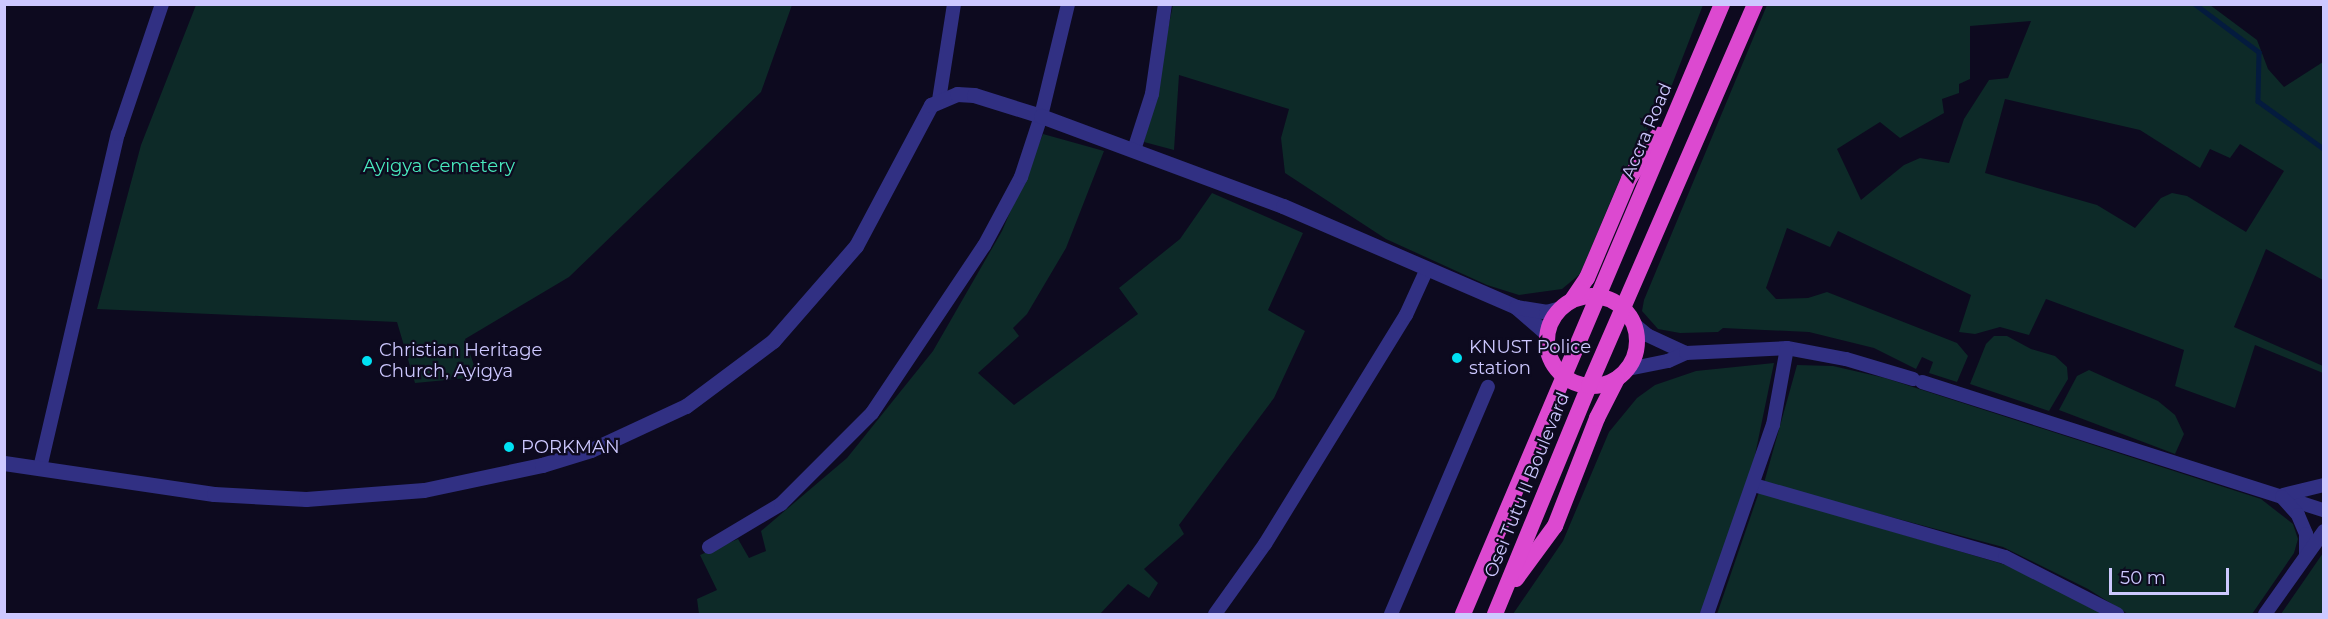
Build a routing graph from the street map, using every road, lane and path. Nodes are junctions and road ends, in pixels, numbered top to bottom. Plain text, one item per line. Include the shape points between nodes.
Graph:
1 (162, 4) edge
2 (954, 4) edge
3 (1068, 4) edge
4 (1165, 4) edge
5 (1722, 4) edge
6 (1755, 4) edge
7 (1682, 99) junction
8 (939, 100) junction
9 (1041, 116) junction
10 (1134, 150) junction
11 (1426, 271) junction
12 (1608, 273) joint
13 (1597, 295) junction
14 (1566, 304) junction
15 (1516, 307) junction
16 (1624, 309) junction
17 (1634, 324) junction
18 (1547, 334) junction
19 (1787, 348) junction
20 (1686, 353) junction
21 (1622, 374) junction
22 (1562, 375) junction
23 (1588, 386) junction
24 (1488, 387) dead end
25 (4, 463) edge
26 (40, 468) junction
27 (1754, 485) junction
28 (2324, 485) edge
29 (2281, 496) junction
30 (2324, 510) edge
31 (2324, 531) edge
32 (709, 547) dead end
33 (2306, 555) junction
34 (1498, 607) edge
35 (1215, 615) edge
36 (1391, 615) edge
37 (1463, 615) edge
38 (1707, 615) edge
39 (2116, 615) edge
40 (2265, 615) edge

1 - 26 street via 118,134
2 - 8 street
3 - 9 street
4 - 10 street via 1152,94
5 - 7 highway, Accra Road
6 - 16 highway, Osei Tutu II Boulevard
7 - 12 highway, Accra Road
7 - 14 highway via 1629,179 1587,278
8 - 9 street via 957,94 974,95
8 - 26 street via 921,118 856,246 773,341 686,406 591,450 531,468 424,490 306,499 214,494
9 - 10 street
9 - 32 street via 1021,177 984,246 872,413 781,504
10 - 11 street via 1283,206
11 - 15 street
11 - 35 street via 1406,315 1265,544
12 - 13 highway, Osei Tutu II Boulevard
13 - 14 highway
13 - 16 highway
13 - 22 highway, Osei Tutu II Boulevard
14 - 15 street via 1546,312
14 - 18 highway
15 - 18 street
16 - 17 highway
16 - 23 highway, Osei Tutu II Boulevard
17 - 20 street via 1647,335
17 - 21 highway via 1637,347
18 - 22 highway via 1547,349
19 - 20 street
19 - 27 street via 1773,425
19 - 29 street via 1846,359 1918,380
20 - 21 street
21 - 23 highway
21 - 34 highway via 1597,418 1555,526
22 - 23 highway
22 - 37 highway, Osei Tutu II Boulevard
23 - 34 highway, Osei Tutu II Boulevard
24 - 36 street
25 - 26 street
27 - 38 street
27 - 39 street via 2005,557
28 - 29 street
29 - 30 street
29 - 33 street via 2298,515 2306,534
31 - 33 street
33 - 40 street

